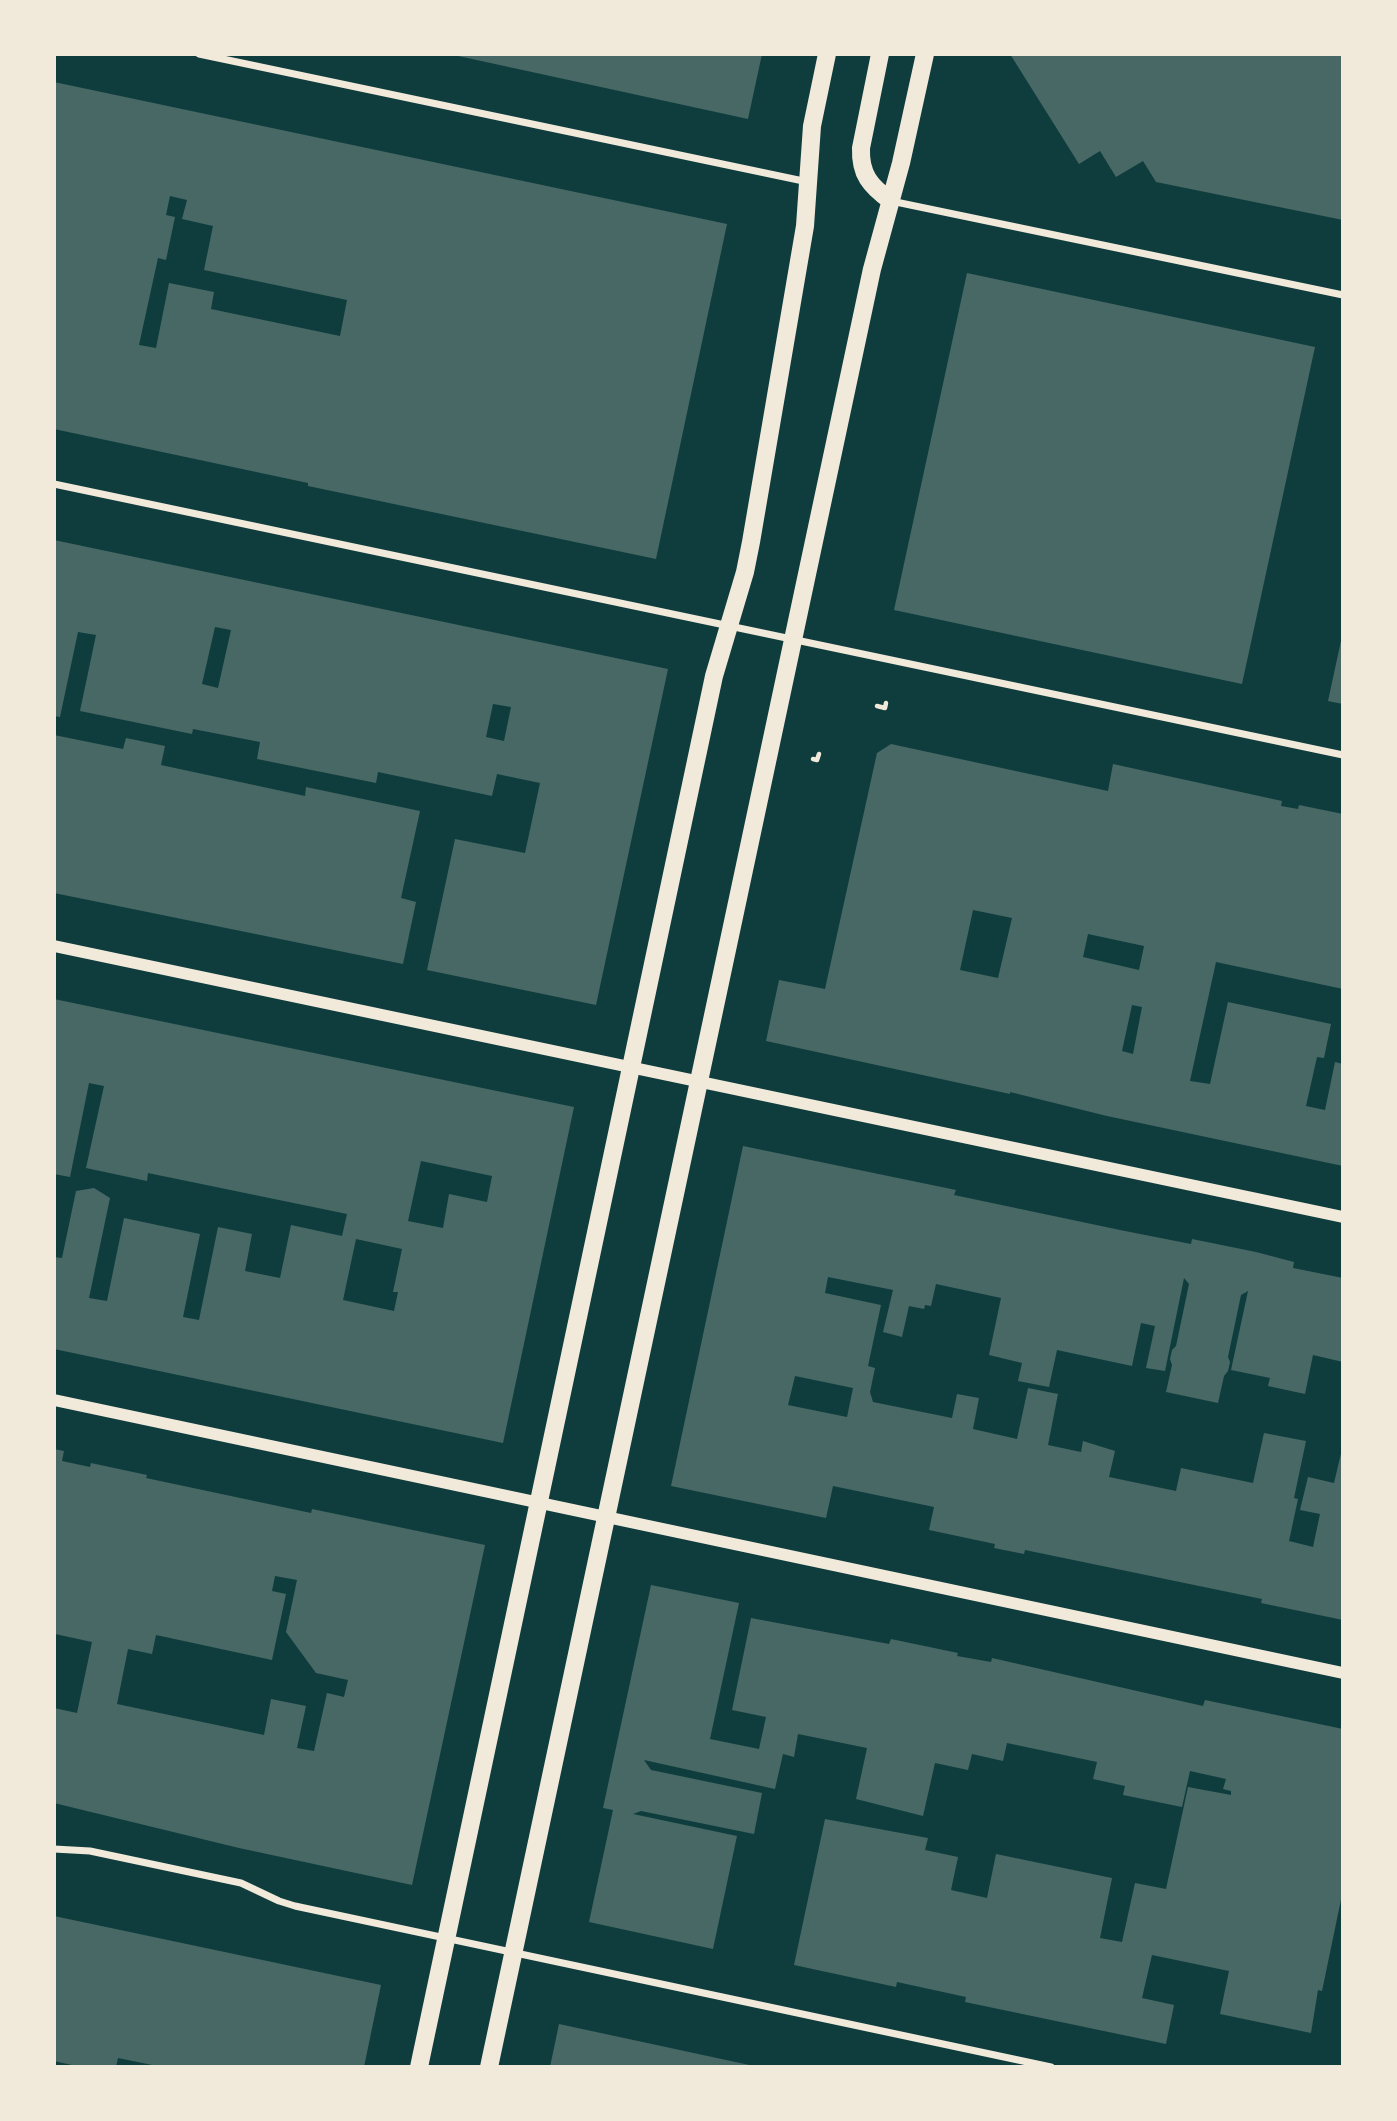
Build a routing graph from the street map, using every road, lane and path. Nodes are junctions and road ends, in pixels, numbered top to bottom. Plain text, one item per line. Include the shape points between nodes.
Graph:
1 (199, 54) edge
2 (827, 54) edge
3 (880, 54) edge
4 (925, 54) edge
5 (808, 182) junction
6 (891, 201) junction
7 (1343, 295) edge
8 (54, 484) edge
9 (729, 625) junction
10 (794, 639) junction
11 (886, 703) dead end
12 (877, 706) dead end
13 (819, 754) dead end
14 (1343, 755) edge
15 (813, 759) dead end
16 (54, 946) edge
17 (631, 1068) junction
18 (698, 1081) junction
19 (1343, 1217) edge
20 (54, 1400) edge
21 (538, 1502) junction
22 (606, 1516) junction
23 (1343, 1673) edge
24 (54, 1849) edge
25 (446, 1939) junction
26 (514, 1953) junction
27 (419, 2067) edge
28 (489, 2067) edge
29 (1051, 2067) edge

1 - 5 street
2 - 5 main road via 812,126
3 - 6 main road via 861,161 873,188
4 - 6 main road
5 - 9 main road via 805,226 763,477 745,572
6 - 7 street
6 - 10 main road via 872,269
8 - 9 street
9 - 10 street
9 - 17 main road via 714,676
10 - 14 street
10 - 18 main road
11 - 12 path via 885,708
13 - 15 path
16 - 17 street
17 - 18 street
17 - 21 main road
18 - 19 street
18 - 22 main road
20 - 21 street
21 - 22 street
21 - 25 main road
22 - 23 street
22 - 26 main road
24 - 25 street via 90,1851 241,1883 287,1904
25 - 26 street
25 - 27 main road
26 - 28 main road
26 - 29 street

